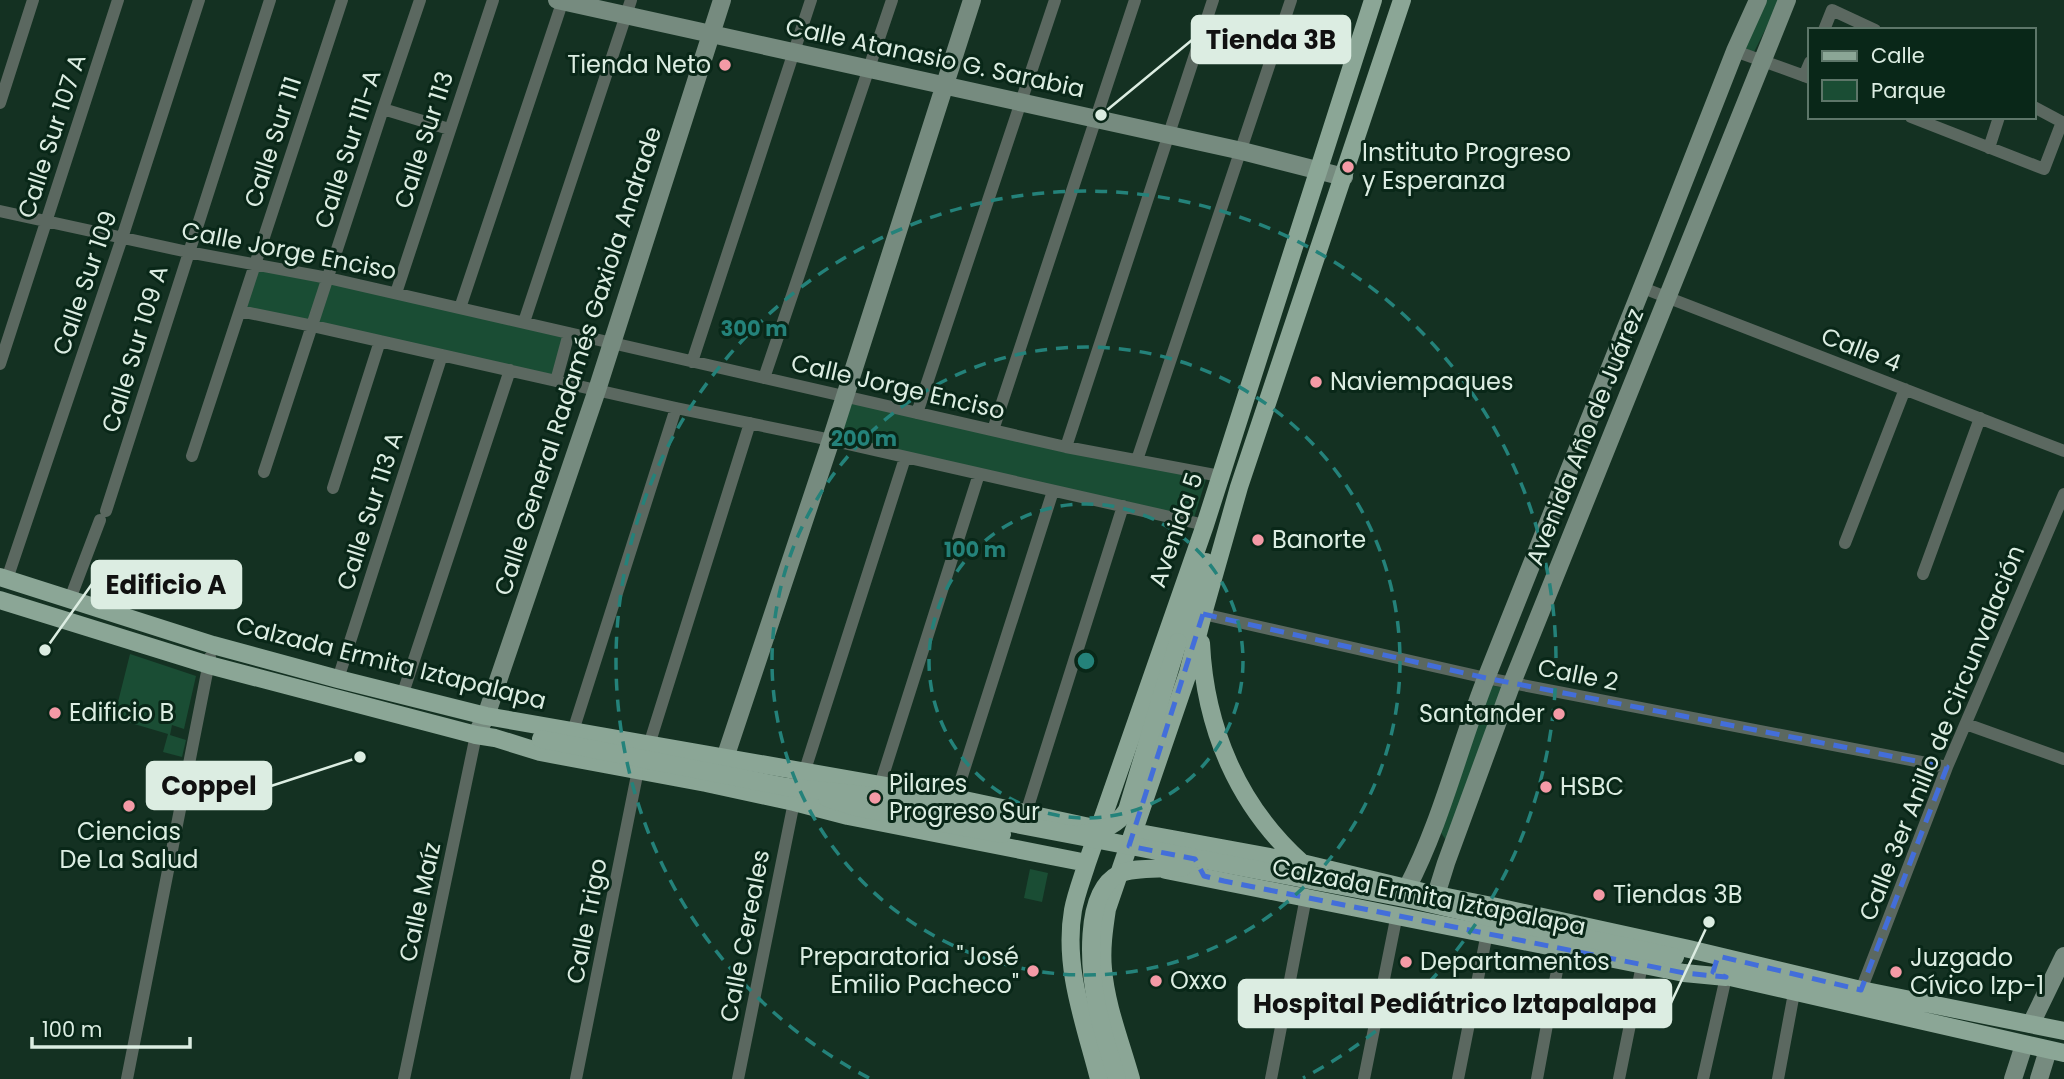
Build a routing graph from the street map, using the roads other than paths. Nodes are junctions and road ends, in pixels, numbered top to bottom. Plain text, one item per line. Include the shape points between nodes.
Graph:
1 (33, 0) edge
2 (118, 0) edge
3 (199, 0) edge
4 (270, 0) edge
5 (342, 0) edge
6 (420, 0) edge
7 (493, 0) edge
8 (561, 0) edge
9 (722, 0) edge
10 (811, 0) edge
11 (892, 0) edge
12 (972, 0) edge
13 (1055, 0) edge
14 (1135, 0) edge
15 (1213, 0) edge
16 (1291, 0) edge
17 (1373, 0) edge
18 (1402, 0) edge
19 (1758, 0) edge
20 (1787, 0) edge
21 (628, 8) edge
22 (1825, 28) edge
23 (1871, 28) edge
24 (711, 34) junction
25 (1735, 51) junction
26 (795, 52) junction
27 (1761, 61) junction
28 (870, 69) junction
29 (1807, 77) edge
30 (945, 85) junction
31 (1022, 102) junction
32 (0, 103) edge
33 (2036, 108) edge
34 (383, 109) junction
35 (1097, 119) junction
36 (1998, 119) edge
37 (1930, 121) edge
38 (449, 129) junction
39 (1169, 135) junction
40 (1989, 148) junction
41 (1242, 151) junction
42 (1318, 171) junction
43 (1343, 177) junction
44 (0, 211) edge
45 (47, 221) junction
46 (122, 238) junction
47 (188, 252) junction
48 (254, 265) junction
49 (328, 278) junction
50 (1643, 288) junction
51 (396, 293) junction
52 (1667, 297) junction
53 (460, 308) junction
54 (240, 311) junction
55 (524, 322) junction
56 (313, 326) junction
57 (569, 333) junction
58 (380, 341) junction
59 (611, 343) junction
60 (442, 355) junction
61 (692, 362) junction
62 (0, 364) edge
63 (510, 370) junction
64 (764, 378) junction
65 (556, 381) junction
66 (1905, 389) junction
67 (597, 390) junction
68 (844, 396) junction
69 (676, 408) junction
70 (917, 413) junction
71 (1980, 418) junction
72 (750, 423) junction
73 (993, 430) junction
74 (831, 440) junction
75 (1066, 447) junction
76 (2064, 451) edge
77 (192, 456) dead end
78 (905, 457) junction
79 (1137, 460) junction
80 (264, 472) dead end
81 (979, 474) junction
82 (1220, 476) junction
83 (332, 488) dead end
84 (1053, 491) junction
85 (2064, 494) edge
86 (1122, 506) junction
87 (1205, 525) junction
88 (1227, 525) junction
89 (1845, 543) dead end
90 (1923, 574) dead end
91 (4, 578) edge
92 (1525, 584) junction
93 (1549, 594) junction
94 (69, 599) junction
95 (0, 600) edge
96 (1202, 616) junction
97 (166, 631) junction
98 (213, 645) junction
99 (159, 650) junction
100 (260, 658) junction
101 (209, 665) junction
102 (255, 677) junction
103 (1486, 678) junction
104 (338, 680) junction
105 (1512, 683) junction
106 (402, 696) junction
107 (486, 716) junction
108 (1966, 724) junction
109 (573, 731) junction
110 (476, 734) junction
111 (495, 738) junction
112 (649, 745) junction
113 (725, 758) junction
114 (2064, 759) edge
115 (1947, 767) junction
116 (777, 768) junction
117 (638, 770) junction
118 (804, 773) junction
119 (880, 785) junction
120 (955, 798) junction
121 (794, 802) junction
122 (1034, 815) junction
123 (1099, 830) junction
124 (1134, 832) junction
125 (1064, 834) junction
126 (1208, 845) junction
127 (1038, 853) junction
128 (1424, 856) junction
129 (1124, 862) junction
130 (1087, 863) junction
131 (1302, 863) junction
132 (1446, 863) junction
133 (1182, 867) junction
134 (1204, 876) junction
135 (1407, 888) junction
136 (1436, 895) junction
137 (1306, 897) junction
138 (1397, 914) junction
139 (1487, 933) junction
140 (1561, 948) junction
141 (2064, 956) edge
142 (1642, 965) junction
143 (1726, 978) junction
144 (1861, 990) junction
145 (1794, 993) junction
146 (2031, 1024) junction
147 (2064, 1031) edge
148 (2024, 1045) junction
149 (2056, 1052) edge
150 (127, 1079) edge
151 (404, 1079) edge
152 (576, 1079) edge
153 (738, 1079) edge
154 (1099, 1079) edge
155 (1117, 1079) edge
156 (1131, 1079) edge
157 (1271, 1079) edge
158 (1364, 1079) edge
159 (1458, 1079) edge
160 (1537, 1079) edge
161 (1619, 1079) edge
162 (1703, 1079) edge
163 (1778, 1079) edge
164 (2013, 1079) edge
165 (2039, 1079) edge

1 - 32 street
2 - 45 street, Calle Sur 107 A
3 - 46 street, Calle Sur 109
4 - 47 street, Calle Sur 109 A
5 - 48 street, Calle Sur 111
6 - 34 street, Calle Sur 111-A
7 - 38 street, Calle Sur 113
8 - 21 street, Calle Atanasio G. Sarabia
8 - 53 street
9 - 24 street, Calle General Radamés Gaxiola Andrade
10 - 26 street
11 - 28 street
12 - 30 street
13 - 31 street
14 - 35 street
15 - 39 street
16 - 41 street
17 - 42 main road, Avenida 5
18 - 43 main road, Avenida 5
19 - 25 street, Avenida Año de Juárez
20 - 27 street, Avenida Año de Juárez
21 - 24 street, Calle Atanasio G. Sarabia
21 - 55 street
22 - 23 street via 1832,10
24 - 26 street, Calle Atanasio G. Sarabia
24 - 59 street, Calle General Radamés Gaxiola Andrade
25 - 27 street
25 - 50 street, Avenida Año de Juárez
26 - 28 street, Calle Atanasio G. Sarabia
26 - 61 street
27 - 29 street
27 - 52 street, Avenida Año de Juárez
28 - 30 street, Calle Atanasio G. Sarabia
28 - 64 street
30 - 31 street, Calle Atanasio G. Sarabia
30 - 68 street
31 - 35 street, Calle Atanasio G. Sarabia
31 - 70 street
33 - 40 street via 2062,122 2044,169
34 - 38 street
34 - 49 street, Calle Sur 111-A
35 - 39 street, Calle Atanasio G. Sarabia
35 - 73 street
36 - 40 street
37 - 40 street
38 - 51 street, Calle Sur 113
39 - 41 street, Calle Atanasio G. Sarabia
39 - 75 street
41 - 42 street, Calle Atanasio G. Sarabia
41 - 79 street
42 - 43 street, Calle Atanasio G. Sarabia
42 - 82 main road, Avenida 5
43 - 88 main road, Avenida 5
44 - 45 street, Calle Jorge Enciso
45 - 46 street, Calle Jorge Enciso
45 - 62 street, Calle Sur 107 A
46 - 47 street, Calle Jorge Enciso
46 - 91 street, Calle Sur 109
47 - 48 street, Calle Jorge Enciso
47 - 94 street, Calle Sur 109 A via 103,515
48 - 49 street, Calle Jorge Enciso
48 - 54 street, Calle Sur 111
49 - 51 street, Calle Jorge Enciso
49 - 56 street, Calle Sur 111-A
50 - 52 street, Calle 4
50 - 92 street, Avenida Año de Juárez
51 - 53 street, Calle Jorge Enciso
52 - 66 street, Calle 4
52 - 93 street, Avenida Año de Juárez
53 - 55 street, Calle Jorge Enciso
54 - 56 street
54 - 77 street, Calle Sur 111
55 - 57 street, Calle Jorge Enciso
56 - 58 street
56 - 80 street, Calle Sur 111-A
57 - 59 street, Calle Jorge Enciso
57 - 65 street
58 - 60 street
58 - 83 street
59 - 61 street, Calle Jorge Enciso
59 - 67 street, Calle General Radamés Gaxiola Andrade
60 - 63 street
60 - 104 street, Calle Sur 113 A
61 - 64 street, Calle Jorge Enciso
63 - 65 street
63 - 106 street
64 - 68 street, Calle Jorge Enciso
65 - 67 street
66 - 71 street, Calle 4
66 - 89 street
67 - 69 street
67 - 107 street, Calle General Radamés Gaxiola Andrade
68 - 70 street, Calle Jorge Enciso
68 - 74 street
69 - 72 street
69 - 109 street
70 - 73 street, Calle Jorge Enciso
71 - 76 street, Calle 4
71 - 90 street
72 - 74 street
72 - 112 street
73 - 75 street, Calle Jorge Enciso
74 - 78 street
74 - 113 street
75 - 79 street, Calle Jorge Enciso
78 - 81 street
78 - 118 street
79 - 82 street, Calle Jorge Enciso
81 - 84 street
81 - 119 street
82 - 87 main road, Avenida 5
84 - 86 street
84 - 120 street
85 - 108 street, Calle 3er Anillo de Circunvalación
86 - 87 street
86 - 122 street
87 - 123 main road, Avenida 5
88 - 96 main road, Avenida 5
88 - 125 main road, bridge via 1207,559 1127,810 1102,830
91 - 94 main road, Calzada Ermita Iztapalapa
92 - 93 street
92 - 103 street, Avenida Año de Juárez
93 - 105 street, Avenida Año de Juárez
94 - 97 main road, Calzada Ermita Iztapalapa
95 - 99 main road, Calzada Ermita Iztapalapa
96 - 103 street, Calle 2
96 - 124 main road, Avenida 5 via 1188,673
96 - 131 main road via 1204,682 1221,746 1255,810
97 - 98 main road, Calzada Ermita Iztapalapa
97 - 99 main road
98 - 100 main road, Calzada Ermita Iztapalapa
98 - 101 street
99 - 101 main road, Calzada Ermita Iztapalapa
100 - 102 main road
100 - 104 main road, Calzada Ermita Iztapalapa
101 - 102 main road, Calzada Ermita Iztapalapa
101 - 150 street
102 - 110 main road, Calzada Ermita Iztapalapa
103 - 105 street, Calle 2
103 - 128 street, Avenida Año de Juárez
104 - 106 main road, Calzada Ermita Iztapalapa
105 - 115 street, Calle 2
105 - 132 street, Avenida Año de Juárez
106 - 107 main road, Calzada Ermita Iztapalapa
107 - 109 main road, Calzada Ermita Iztapalapa
107 - 110 street, Calle General Radamés Gaxiola Andrade
108 - 114 street
108 - 115 street, Calle 3er Anillo de Circunvalación
109 - 112 main road, Calzada Ermita Iztapalapa
110 - 111 main road, Calzada Ermita Iztapalapa
110 - 151 street, Calle Maíz
111 - 117 main road, Calzada Ermita Iztapalapa via 540,752
111 - 125 main road, Calzada Ermita Iztapalapa, bridge via 541,739
112 - 113 main road, Calzada Ermita Iztapalapa
113 - 116 main road, Calzada Ermita Iztapalapa
115 - 144 street, Calle 3er Anillo de Circunvalación
116 - 118 main road, Calzada Ermita Iztapalapa
116 - 133 main road, Calzada Ermita Iztapalapa, bridge via 827,798 855,807
117 - 121 main road, Calzada Ermita Iztapalapa
117 - 152 street, Calle Trigo
118 - 119 main road, Calzada Ermita Iztapalapa
119 - 120 main road, Calzada Ermita Iztapalapa
120 - 122 main road, Calzada Ermita Iztapalapa
121 - 127 main road, Calzada Ermita Iztapalapa
121 - 153 street, Calle Cereales
122 - 123 main road, Calzada Ermita Iztapalapa
122 - 127 main road via 1052,829 1050,840
123 - 130 main road, Avenida 5
124 - 126 main road, Calzada Ermita Iztapalapa
124 - 129 main road, Avenida 5
125 - 143 main road, Calzada Ermita Iztapalapa, bridge via 1415,900 1675,957
126 - 131 main road, Calzada Ermita Iztapalapa
126 - 134 main road via 1196,860
127 - 130 main road, Calzada Ermita Iztapalapa
128 - 132 street
128 - 135 street, Avenida Año de Juárez
129 - 134 main road, Calzada Ermita Iztapalapa
129 - 156 main road, Avenida 5 via 1107,909 1103,967
130 - 154 main road, Avenida 5 via 1073,909 1071,960
131 - 135 main road, Calzada Ermita Iztapalapa
132 - 136 street, Avenida Año de Juárez
133 - 135 main road, Calzada Ermita Iztapalapa via 1388,897
133 - 155 main road, bridge via 1121,873 1106,885 1098,902 1092,935 1094,992
134 - 137 main road, Calzada Ermita Iztapalapa
135 - 136 main road, Calzada Ermita Iztapalapa
136 - 144 main road, Calzada Ermita Iztapalapa
137 - 138 main road, Calzada Ermita Iztapalapa
137 - 157 street
138 - 139 main road, Calzada Ermita Iztapalapa
138 - 158 street
139 - 140 main road, Calzada Ermita Iztapalapa
139 - 159 street
140 - 142 main road, Calzada Ermita Iztapalapa
140 - 160 street
141 - 146 street
142 - 143 main road, Calzada Ermita Iztapalapa
142 - 161 street
143 - 145 main road, Calzada Ermita Iztapalapa
143 - 162 street
144 - 146 main road, Calzada Ermita Iztapalapa
145 - 148 main road, Calzada Ermita Iztapalapa
145 - 163 street
146 - 147 main road, Calzada Ermita Iztapalapa
148 - 149 main road, Calzada Ermita Iztapalapa
148 - 164 street
149 - 165 street

